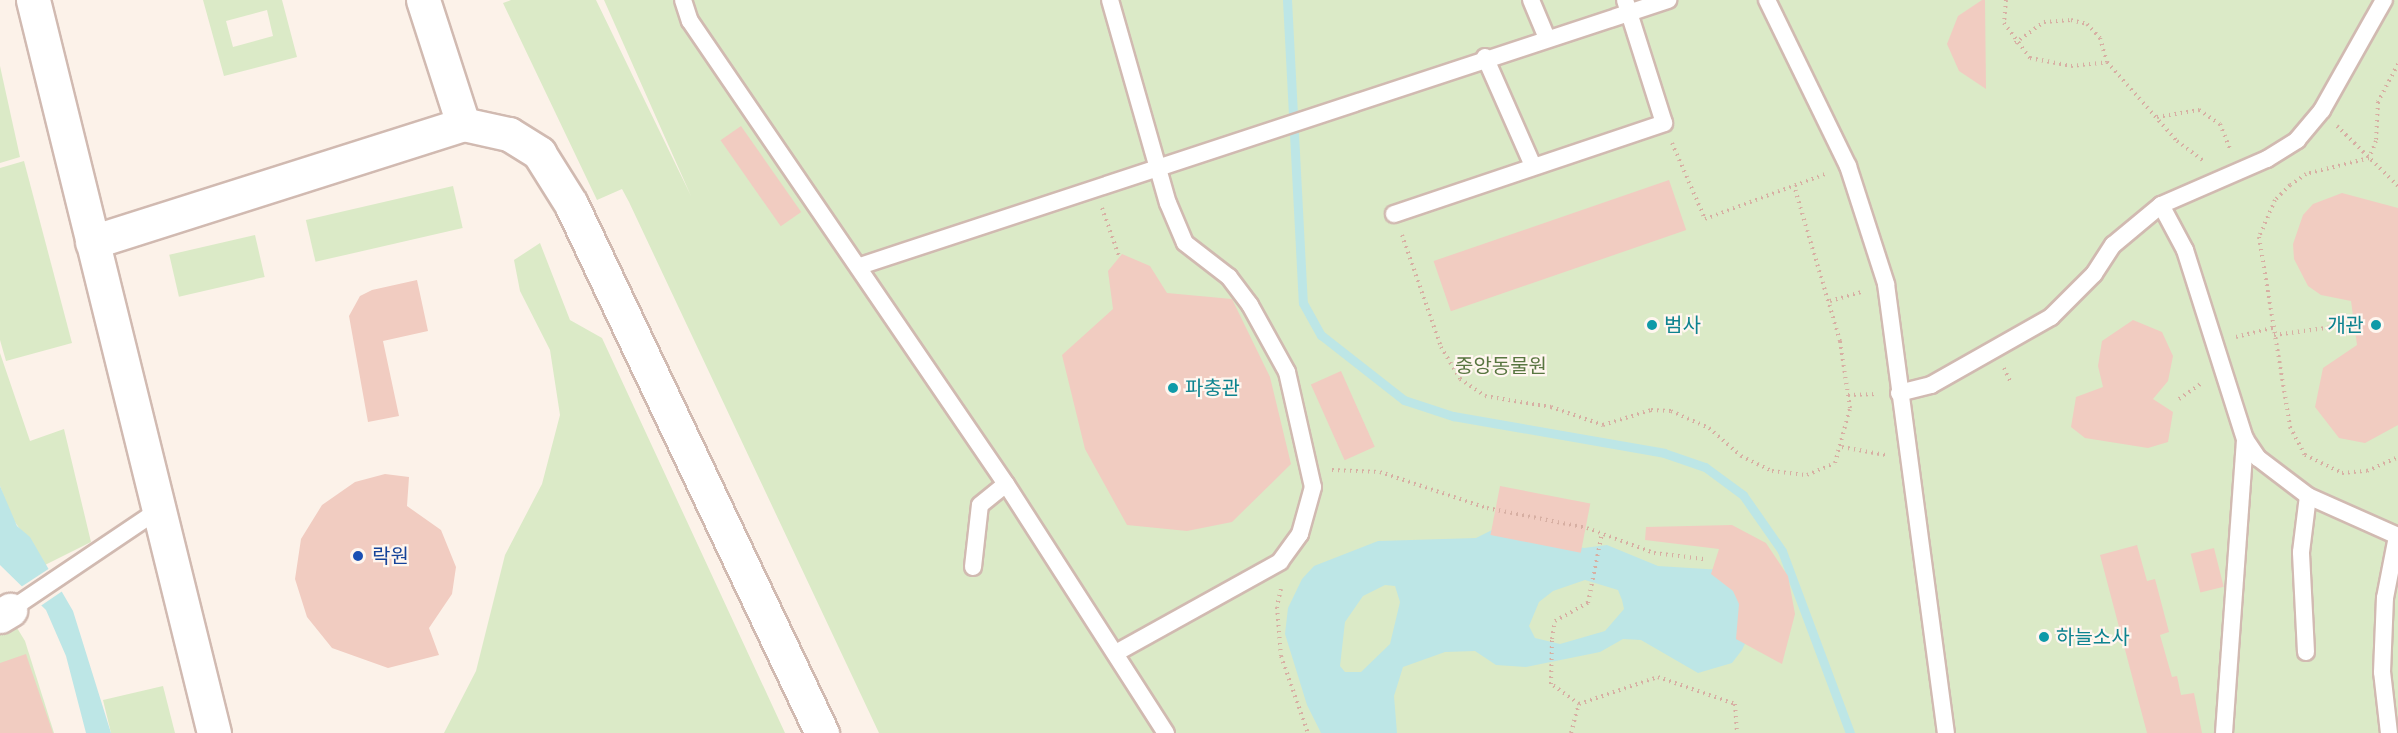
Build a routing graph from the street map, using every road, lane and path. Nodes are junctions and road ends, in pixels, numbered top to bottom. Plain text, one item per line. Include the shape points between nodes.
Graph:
1 (33, 0) edge
2 (423, 0) edge
3 (683, 0) edge
4 (1110, 0) edge
5 (1531, 0) edge
6 (1668, 0) edge
7 (1767, 0) edge
8 (2006, 0) edge
9 (2384, 0) edge
10 (1628, 7) edge
11 (1547, 38) junction
12 (2016, 42) junction
13 (1485, 57) junction
14 (2107, 61) junction
15 (2398, 64) edge
16 (2322, 110) junction
17 (2158, 116) junction
18 (463, 124) junction
19 (1677, 157) dead end
20 (2369, 158) junction
21 (1533, 166) junction
22 (1848, 166) junction
23 (2230, 167) junction
24 (1154, 170) junction
25 (1794, 186) junction
26 (2398, 186) edge
27 (1096, 190) junction
28 (2161, 205) junction
29 (1394, 214) dead end
30 (92, 242) junction
31 (1119, 256) dead end
32 (1410, 257) dead end
33 (860, 266) junction
34 (1886, 284) junction
35 (1830, 301) junction
36 (2333, 327) dead end
37 (2273, 328) junction
38 (2274, 335) junction
39 (2215, 342) junction
40 (1899, 393) junction
41 (2245, 438) junction
42 (1842, 447) junction
43 (2398, 457) edge
44 (1906, 458) junction
45 (1311, 472) junction
46 (1006, 484) junction
47 (2308, 496) junction
48 (157, 511) junction
49 (1602, 533) junction
50 (2398, 536) edge
51 (1704, 559) dead end
52 (1280, 562) junction
53 (973, 567) dead end
54 (5, 613) edge
55 (2306, 652) dead end
56 (1116, 653) junction
57 (1579, 704) junction
58 (214, 733) edge
59 (822, 733) edge
60 (1166, 733) edge
61 (1308, 733) edge
62 (1571, 733) edge
63 (1737, 733) edge
64 (1946, 733) edge
65 (2224, 733) edge
66 (2389, 733) edge

1 - 30 street
2 - 18 street
3 - 33 lane via 690,21
4 - 24 lane
5 - 11 lane
6 - 10 lane
7 - 22 lane
8 - 12 path via 2004,23
9 - 16 lane
10 - 11 lane
10 - 21 lane via 1664,123
11 - 13 lane
12 - 14 path via 2030,58 2071,66
12 - 14 path via 2044,22 2072,20 2087,24 2100,38
13 - 21 lane
13 - 24 lane
14 - 17 path
15 - 20 path via 2378,102 2376,141
16 - 20 path
16 - 23 lane via 2297,140
17 - 23 path via 2201,160
17 - 23 path via 2189,108 2211,116 2224,132
18 - 30 street
18 - 59 street via 509,134 539,153 571,204
19 - 25 path via 1705,219
20 - 26 path
20 - 37 path via 2306,174 2272,205 2259,237
21 - 29 lane
22 - 25 path
22 - 34 lane
23 - 28 lane
24 - 27 lane
24 - 45 lane via 1185,243 1228,278 1250,305 1287,372
25 - 35 path
27 - 31 path
27 - 33 lane
28 - 39 lane via 2185,250
28 - 40 lane via 2113,245 2094,274 2050,316 1931,385
30 - 48 street
32 - 42 path via 1441,347 1460,379 1485,396 1551,407 1603,425 1651,410 1671,411 1709,428 1741,456 1788,474 1835,464
33 - 46 lane
34 - 35 path
34 - 40 lane
35 - 42 path via 1850,408
36 - 38 path
37 - 38 path
37 - 39 path
38 - 43 path via 2290,428 2306,455 2342,472 2367,471
39 - 41 lane
40 - 44 lane
41 - 47 lane via 2277,477
41 - 65 lane
42 - 44 path
44 - 64 lane
45 - 49 path via 1380,472 1487,508
45 - 52 lane via 1313,487 1300,534
46 - 53 lane via 980,505
46 - 56 lane
47 - 50 lane
47 - 55 lane via 2301,552
48 - 54 lane
48 - 58 street
49 - 51 path via 1654,553
49 - 57 path via 1595,585 1588,603 1555,621 1552,639 1551,684
50 - 66 lane via 2385,598 2382,662
52 - 56 lane
52 - 61 path via 1281,656
56 - 60 lane
57 - 62 path
57 - 63 path via 1658,677 1735,704

